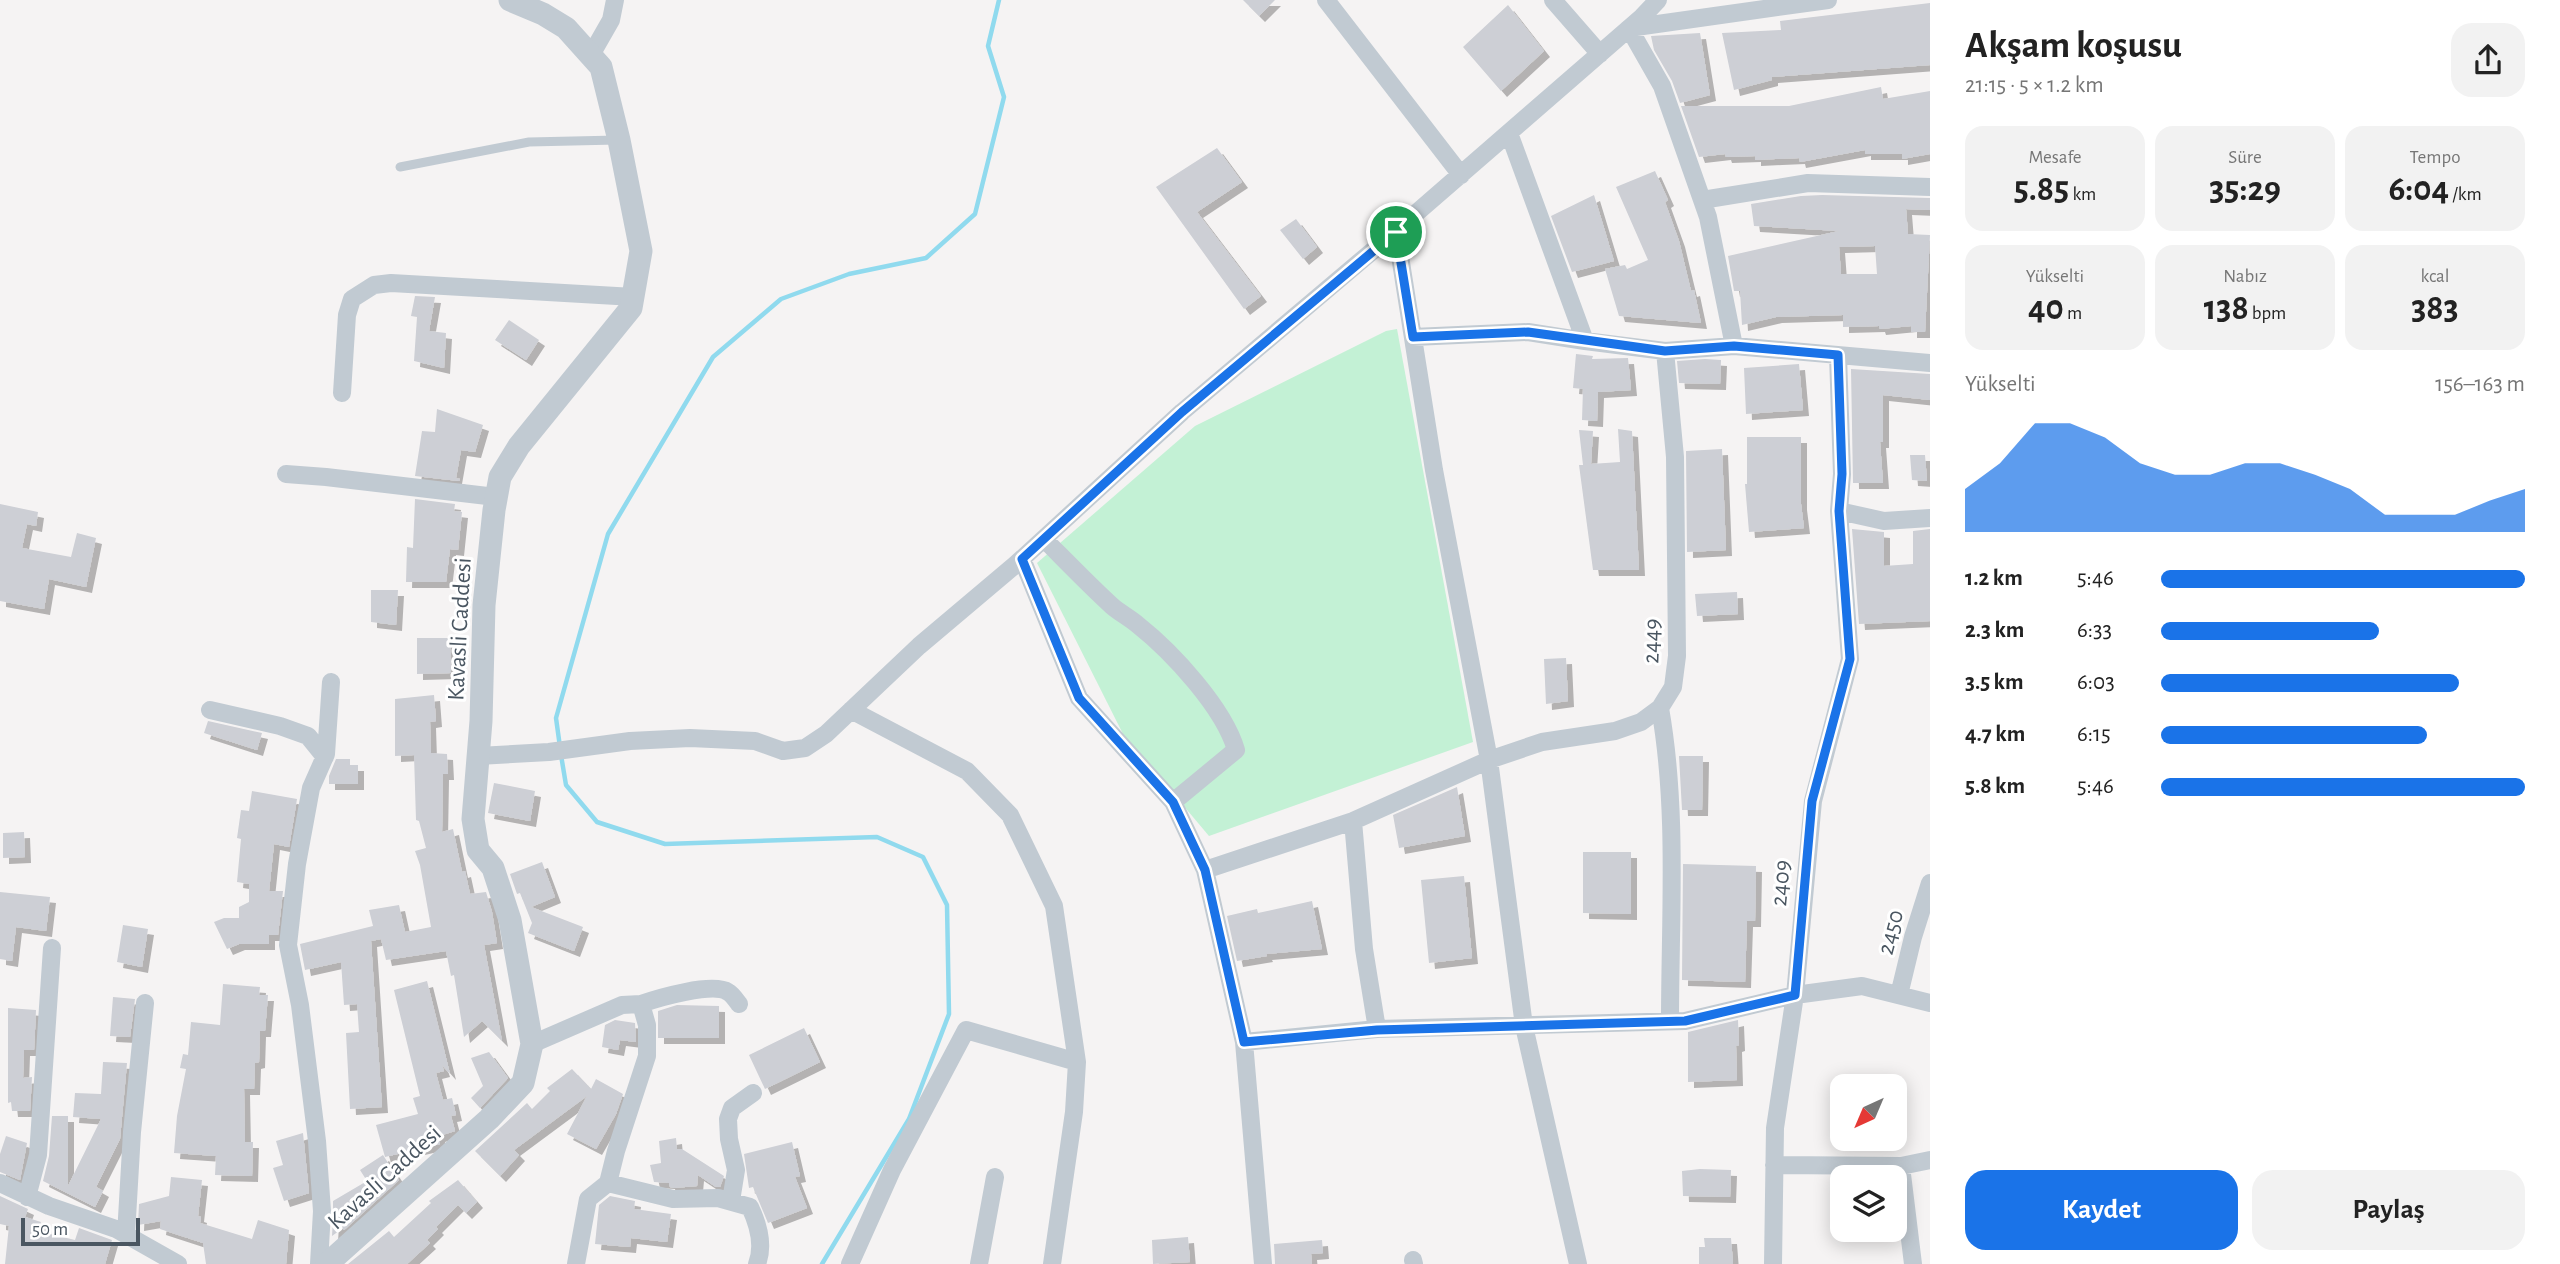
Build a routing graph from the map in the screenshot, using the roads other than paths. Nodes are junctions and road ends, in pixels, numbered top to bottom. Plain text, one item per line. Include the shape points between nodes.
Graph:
1 (615, 0) edge
2 (1326, 0) edge
3 (1553, 0) edge
4 (1658, 0) edge
5 (1823, 0) edge
6 (517, 2) edge
7 (1629, 28) junction
8 (1600, 54) junction
9 (591, 55) junction
10 (1508, 133) junction
11 (619, 139) junction
12 (400, 167) dead end
13 (1461, 175) junction
14 (1930, 187) edge
15 (1702, 200) junction
16 (1396, 232) junction
17 (634, 297) junction
18 (1413, 337) junction
19 (1585, 341) junction
20 (1734, 346) junction
21 (1665, 351) junction
22 (1838, 355) junction
23 (1930, 363) edge
24 (342, 393) dead end
25 (286, 474) dead end
26 (496, 497) junction
27 (1839, 511) junction
28 (1930, 518) edge
29 (1044, 539) junction
30 (1022, 559) junction
31 (331, 682) dead end
32 (1660, 708) junction
33 (210, 710) dead end
34 (851, 710) junction
35 (478, 756) junction
36 (325, 757) junction
37 (1489, 760) junction
38 (1173, 802) junction
39 (1353, 821) junction
40 (1205, 870) junction
41 (1930, 883) edge
42 (52, 948) dead end
43 (1795, 995) junction
44 (1899, 995) junction
45 (145, 1003) dead end
46 (1930, 1003) edge
47 (641, 1004) junction
48 (739, 1004) dead end
49 (1670, 1021) junction
50 (1524, 1026) junction
51 (1377, 1030) junction
52 (1244, 1042) junction
53 (532, 1044) junction
54 (1077, 1062) junction
55 (753, 1093) dead end
56 (1930, 1160) edge
57 (1774, 1165) junction
58 (1830, 1165) edge
59 (1905, 1165) edge
60 (995, 1177) dead end
61 (0, 1183) edge
62 (608, 1183) junction
63 (27, 1197) junction
64 (732, 1201) junction
65 (1907, 1219) edge
66 (126, 1235) junction
67 (178, 1264) edge
68 (319, 1264) edge
69 (327, 1264) edge
70 (576, 1264) edge
71 (757, 1264) edge
72 (850, 1264) edge
73 (979, 1264) edge
74 (1052, 1264) edge
75 (1263, 1264) edge
76 (1578, 1264) edge
77 (1773, 1264) edge
78 (1913, 1264) edge

1 - 9 street via 611,20
2 - 13 street
3 - 8 street
4 - 7 street
5 - 7 street
6 - 9 street, Kavasli Caddesi via 566,29
7 - 8 street
7 - 15 street via 1662,86
8 - 10 street
9 - 11 street, Kavasli Caddesi via 601,66
10 - 13 street
10 - 19 street
11 - 12 lane via 529,142
11 - 17 street, Kavasli Caddesi via 641,251
13 - 16 street
14 - 15 street via 1808,183
15 - 20 street
16 - 18 street
16 - 29 street via 1182,412
17 - 24 street via 374,285 352,299 347,315
17 - 26 street, Kavasli Caddesi via 631,308 519,446 500,477
18 - 19 street via 1528,332
18 - 37 street
19 - 21 street
20 - 21 street
20 - 22 street
21 - 32 street, 2449 via 1675,457 1677,656 1673,687
22 - 23 street
22 - 27 street, 2409
25 - 26 street
26 - 35 street, Kavasli Caddesi via 484,605
27 - 28 street via 1884,521
27 - 43 street, 2409 via 1850,659 1812,801
29 - 30 street
29 - 38 street via 1183,669 1214,705 1232,736 1236,750
30 - 34 street
30 - 38 street via 1079,698
31 - 36 street
32 - 37 street via 1641,722 1615,731 1542,742
32 - 49 street via 1670,808
33 - 36 street via 308,736
34 - 35 street via 805,748 783,751 755,741 690,738
34 - 54 street via 967,771 1010,815 1054,906
35 - 53 street, Kavasli Caddesi via 473,820 478,850 493,868 510,920
36 - 68 street via 311,788 288,945 317,1141 322,1211
37 - 39 street
37 - 50 street
38 - 40 street
39 - 40 street
39 - 51 street via 1364,949
40 - 52 street
41 - 44 street, 2450
42 - 63 street via 38,1155
43 - 44 street via 1862,986
43 - 49 street
43 - 57 street, 2409 via 1774,1128
44 - 46 street
45 - 66 street
47 - 48 street via 715,988 727,991
47 - 53 street via 622,1005
47 - 62 street via 647,1025 647,1056
49 - 50 street
50 - 51 street
50 - 76 street
51 - 52 street
52 - 75 street
53 - 69 street, Kavasli Caddesi via 523,1083
54 - 72 street via 966,1030 892,1170
54 - 74 street
55 - 64 street via 732,1108 728,1119 736,1170
56 - 59 street
57 - 58 street
57 - 77 street, 2409
60 - 73 street
61 - 63 street
62 - 64 street via 673,1199
62 - 70 street via 588,1199
63 - 66 street
64 - 71 street via 750,1207 758,1224
65 - 78 street
66 - 67 street

